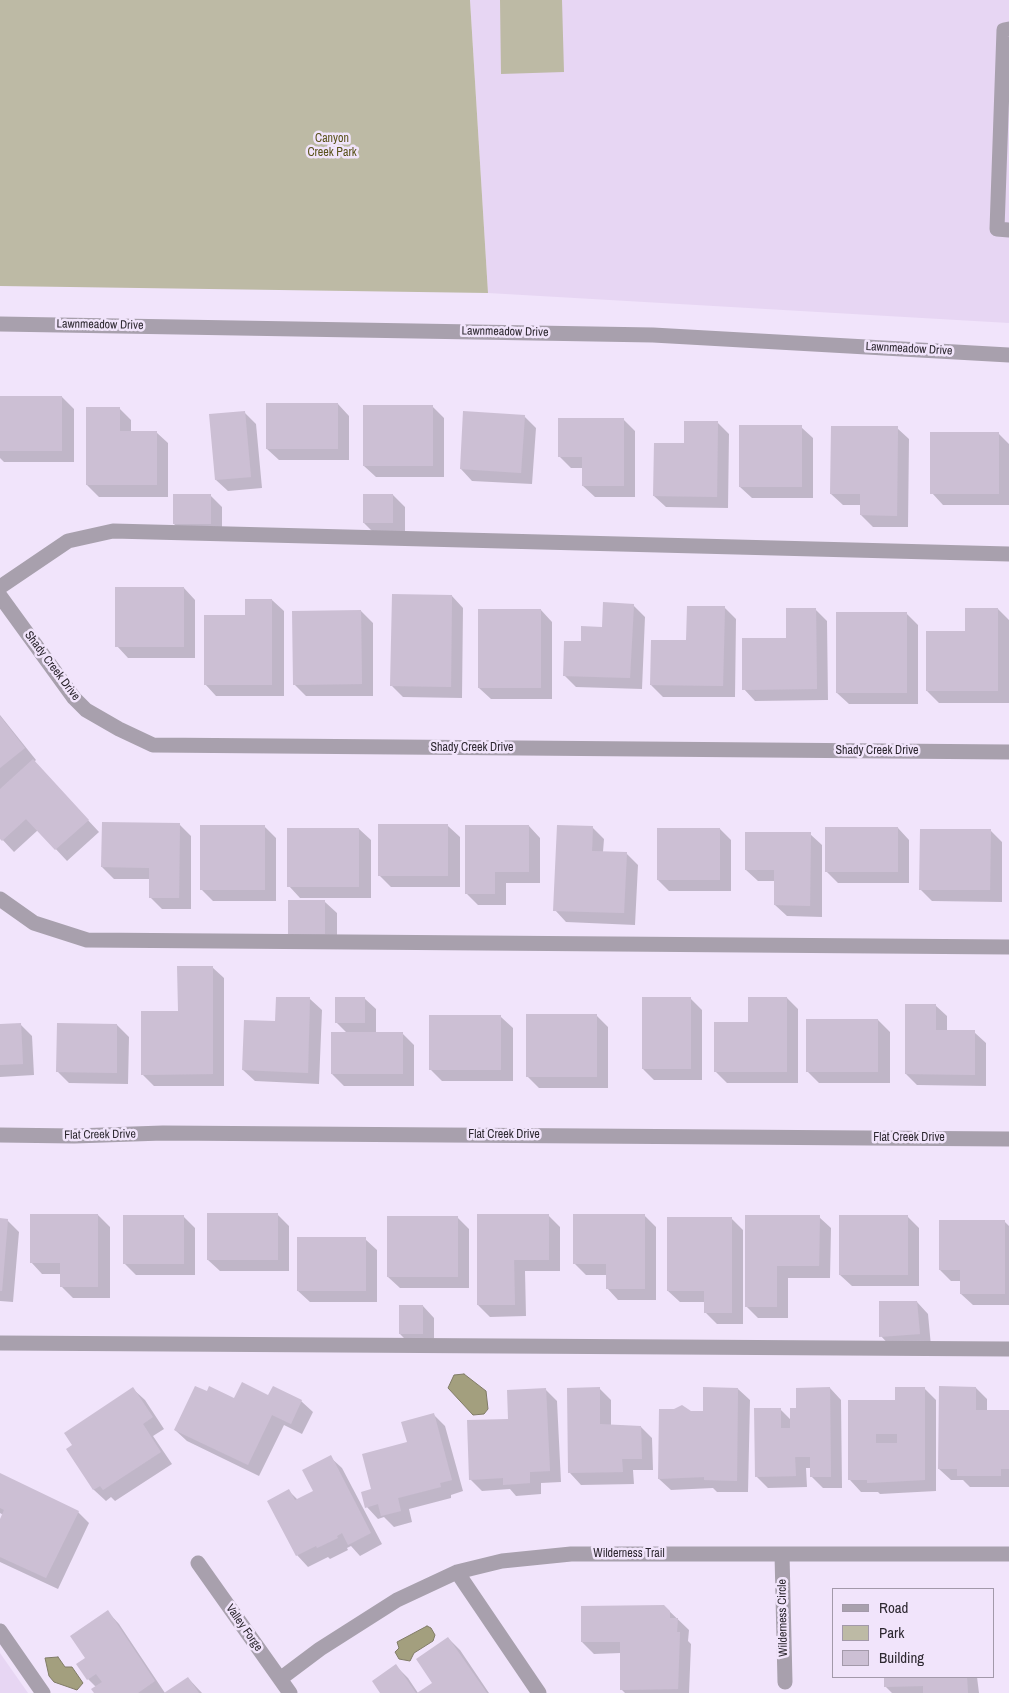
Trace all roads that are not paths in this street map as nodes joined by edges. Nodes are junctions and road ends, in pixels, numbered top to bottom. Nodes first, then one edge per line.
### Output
1 (1009, 29) edge
2 (1009, 230) edge
3 (0, 324) edge
4 (1009, 355) edge
5 (1009, 554) edge
6 (0, 587) edge
7 (0, 596) edge
8 (1009, 752) edge
9 (0, 899) edge
10 (1009, 947) edge
11 (0, 1135) edge
12 (1009, 1139) edge
13 (0, 1343) edge
14 (1009, 1349) edge
15 (782, 1554) junction
16 (1009, 1554) edge
17 (198, 1563) dead end
18 (457, 1572) junction
19 (0, 1631) edge
20 (280, 1678) junction
21 (785, 1682) dead end
22 (43, 1693) edge
23 (290, 1693) edge
24 (539, 1693) edge

1 - 2 street
3 - 4 street, Lawnmeadow Drive
5 - 6 street
7 - 8 street, Shady Creek Drive
9 - 10 street
11 - 12 street, Flat Creek Drive
13 - 14 street
15 - 16 street, Wilderness Trail
15 - 18 street, Wilderness Trail
15 - 21 street, Wilderness Circle
17 - 20 street, Valley Forge
18 - 20 street, Wilderness Trail
18 - 24 street
19 - 22 street
20 - 23 street, Valley Forge

